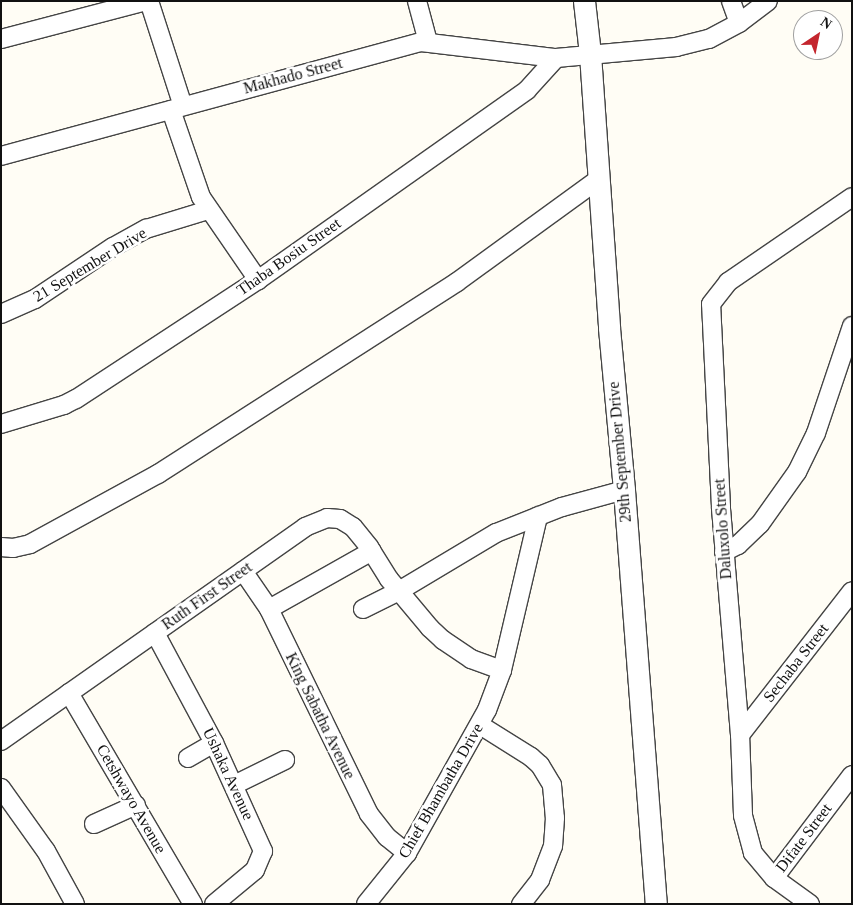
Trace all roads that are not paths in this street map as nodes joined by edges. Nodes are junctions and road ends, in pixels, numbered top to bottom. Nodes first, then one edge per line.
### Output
1 (147, 1) edge
2 (417, 1) edge
3 (584, 1) edge
4 (732, 1) edge
5 (768, 1) edge
6 (739, 23) junction
7 (1, 39) edge
8 (428, 42) junction
9 (590, 54) junction
10 (556, 58) junction
11 (177, 108) junction
12 (1, 156) edge
13 (599, 179) junction
14 (852, 197) edge
15 (208, 210) junction
16 (258, 280) junction
17 (1, 314) edge
18 (852, 326) edge
19 (1, 424) edge
20 (624, 490) junction
21 (538, 516) junction
22 (1, 547) edge
23 (372, 551) junction
24 (724, 552) junction
25 (243, 571) junction
26 (399, 591) junction
27 (852, 591) edge
28 (269, 609) junction
29 (363, 609) dead end
30 (155, 633) junction
31 (502, 670) junction
32 (69, 693) junction
33 (480, 725) junction
34 (740, 735) junction
35 (1, 741) edge
36 (214, 743) junction
37 (188, 758) dead end
38 (285, 760) dead end
39 (852, 775) edge
40 (234, 785) junction
41 (1, 788) edge
42 (136, 805) junction
43 (94, 824) dead end
44 (407, 853) junction
45 (774, 878) junction
46 (74, 904) edge
47 (193, 904) edge
48 (214, 904) edge
49 (366, 904) edge
50 (521, 904) edge
51 (656, 904) edge
52 (810, 904) edge

1 - 7 street
1 - 11 street
2 - 8 street
3 - 9 street, 29th September Drive
4 - 6 street
5 - 6 street, Makhado Street
6 - 9 street, Makhado Street
8 - 10 street, Makhado Street
8 - 11 street, Makhado Street
9 - 10 street, Makhado Street
9 - 13 street, 29th September Drive
10 - 16 street, Thaba Bosiu Street
11 - 12 street, Makhado Street
11 - 15 street
13 - 20 street, 29th September Drive
13 - 22 street
14 - 24 street, Daluxolo Street
15 - 16 street
15 - 17 street, 21 September Drive
16 - 19 street, Thaba Bosiu Street
18 - 24 street
20 - 21 street
20 - 51 street, 29th September Drive
21 - 26 street
21 - 31 street, Chief Bhambatha Drive
23 - 25 street, Ruth First Street
23 - 26 street, Ruth First Street
23 - 28 street
24 - 34 street, Daluxolo Street
25 - 28 street, King Sabatha Avenue
25 - 30 street, Ruth First Street
26 - 29 street
26 - 31 street
27 - 34 street, Sechaba Street
28 - 44 street, King Sabatha Avenue
30 - 32 street, Ruth First Street
30 - 36 street, Ushaka Avenue
31 - 33 street, Chief Bhambatha Drive
32 - 35 street, Ruth First Street
32 - 42 street, Cetshwayo Avenue
33 - 44 street, Chief Bhambatha Drive
33 - 50 street
34 - 45 street, Daluxolo Street
36 - 37 street
36 - 40 street, Ushaka Avenue
38 - 40 street
39 - 45 street, Difate Street
40 - 48 street, Ushaka Avenue
41 - 46 street
42 - 43 street
42 - 47 street, Cetshwayo Avenue
44 - 49 street, Chief Bhambatha Drive
45 - 52 street, Daluxolo Street

